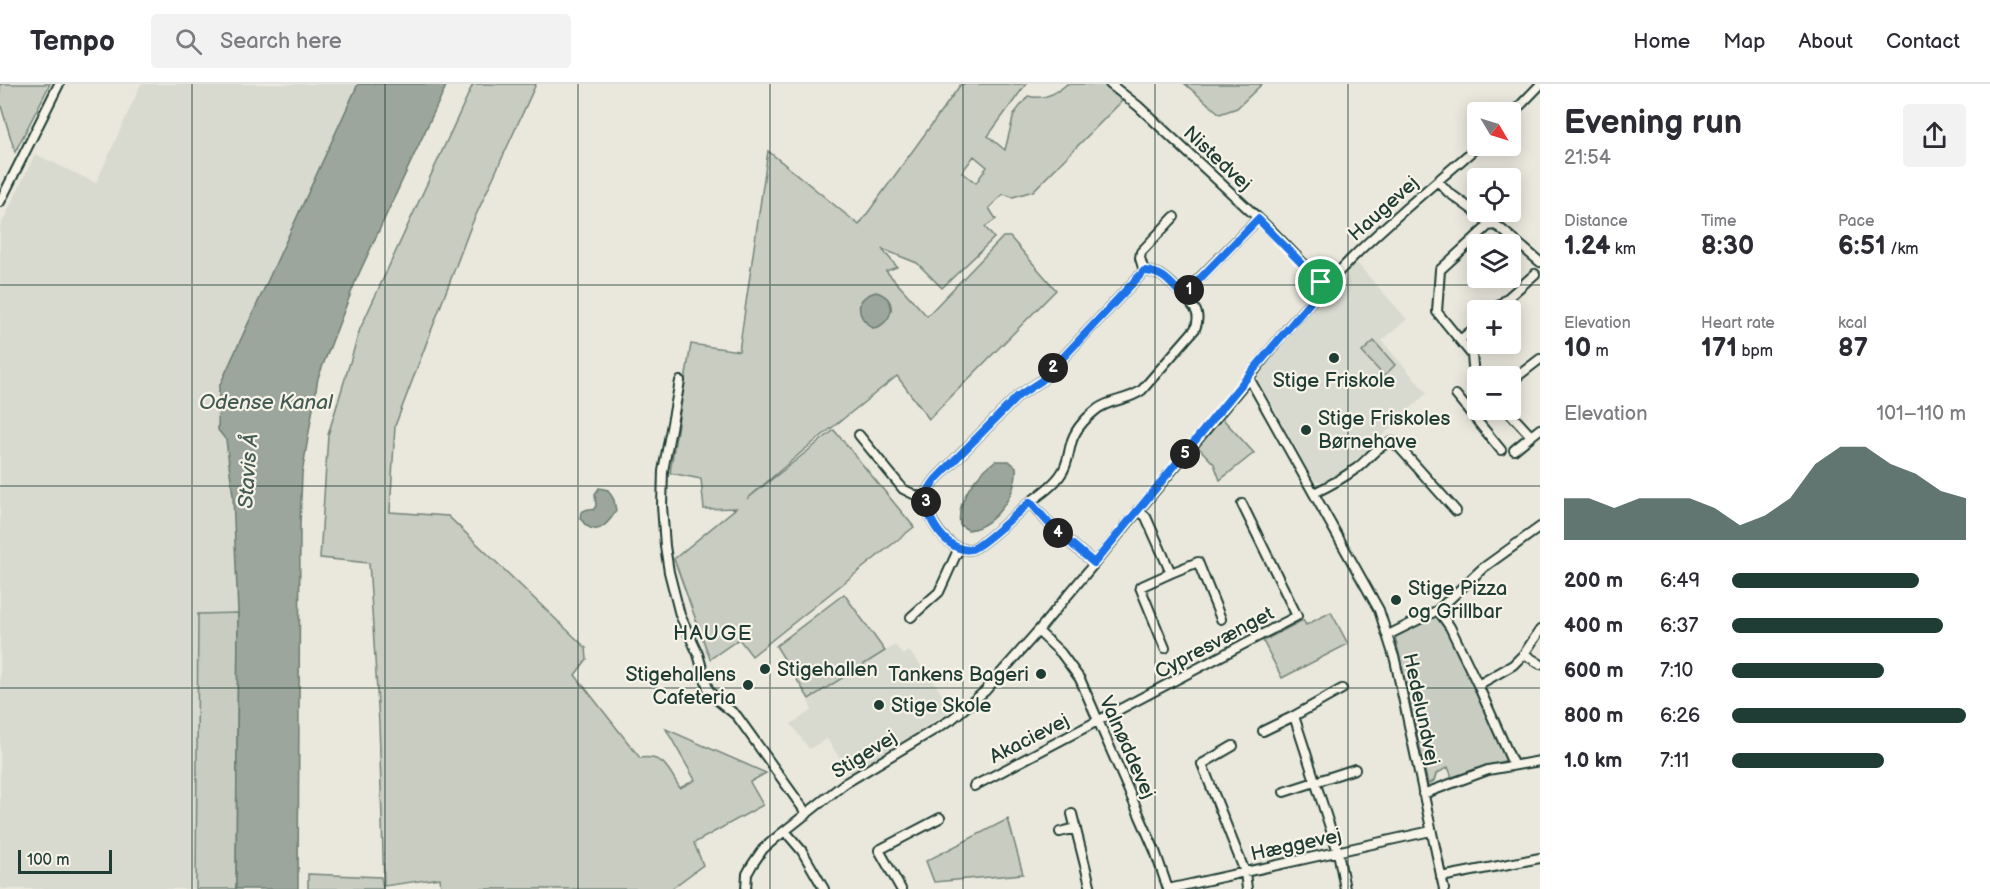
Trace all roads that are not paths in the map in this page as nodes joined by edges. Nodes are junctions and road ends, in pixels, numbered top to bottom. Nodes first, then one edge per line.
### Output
1 (59, 84) edge
2 (1110, 84) edge
3 (1540, 85) edge
4 (1521, 105) edge
5 (1467, 156) edge
6 (1438, 181) junction
7 (0, 202) edge
8 (1174, 217) dead end
9 (1258, 219) junction
10 (1488, 226) junction
11 (1540, 262) edge
12 (1144, 271) junction
13 (1535, 274) dead end
14 (1324, 286) junction
15 (1183, 296) junction
16 (1505, 300) edge
17 (1467, 334) edge
18 (1460, 340) junction
19 (1540, 359) edge
20 (1473, 366) edge
21 (1521, 374) edge
22 (1249, 378) junction
23 (680, 381) dead end
24 (1456, 395) dead end
25 (1467, 409) edge
26 (1476, 420) edge
27 (1516, 420) edge
28 (1540, 429) edge
29 (859, 435) dead end
30 (1531, 436) junction
31 (1501, 450) dead end
32 (1514, 450) dead end
33 (1314, 493) junction
34 (926, 500) junction
35 (1030, 502) junction
36 (1242, 504) dead end
37 (1138, 510) junction
38 (1456, 511) dead end
39 (1540, 527) edge
40 (959, 549) junction
41 (1094, 563) junction
42 (1171, 573) junction
43 (1438, 610) junction
44 (911, 617) dead end
45 (1221, 619) dead end
46 (1540, 630) edge
47 (1038, 631) junction
48 (1388, 634) junction
49 (1165, 648) dead end
50 (1524, 654) junction
51 (1540, 664) edge
52 (1478, 685) junction
53 (1342, 689) dead end
54 (1294, 716) junction
55 (1099, 721) junction
56 (1263, 731) dead end
57 (1233, 746) dead end
58 (1540, 761) edge
59 (1513, 764) junction
60 (1355, 769) dead end
61 (1315, 782) junction
62 (974, 786) dead end
63 (1284, 792) dead end
64 (1423, 794) junction
65 (807, 814) junction
66 (1072, 814) dead end
67 (940, 818) dead end
68 (1076, 828) junction
69 (785, 831) junction
70 (1431, 831) junction
71 (1060, 832) dead end
72 (1338, 852) junction
73 (1540, 858) edge
74 (1245, 872) junction
75 (1441, 877) junction
76 (746, 889) edge
77 (824, 889) edge
78 (901, 889) edge
79 (1091, 889) edge
80 (1168, 889) edge
81 (1247, 889) edge
82 (1344, 889) edge
83 (1444, 889) edge

1 - 7 street
2 - 9 street, Nistedvej
3 - 4 street
5 - 6 street, Haugevej
6 - 10 street
6 - 14 street, Haugevej
8 - 12 street
9 - 14 street, Nistedvej
9 - 15 street
10 - 11 street
10 - 18 street
12 - 15 street
12 - 34 street
13 - 16 street
14 - 22 street, Haugevej
15 - 35 street
17 - 18 street
18 - 20 street
19 - 21 street
22 - 33 street, Hedelundvej
22 - 37 street, Haugevej
23 - 65 street
24 - 25 street
26 - 31 street
27 - 30 street
28 - 30 street
29 - 34 street
30 - 32 street
33 - 38 street
33 - 48 street, Hedelundvej
34 - 40 street
35 - 40 street
35 - 41 street
36 - 55 street, Cypresvænget
37 - 41 street, Haugevej
37 - 42 street
39 - 43 street
40 - 44 street
41 - 47 street, Haugevej
42 - 45 street
42 - 49 street
43 - 48 street
43 - 52 street
46 - 50 street
47 - 55 street, Valnøddevej
47 - 65 street, Stigevej
48 - 64 street, Hedelundvej
50 - 51 street
50 - 52 street
52 - 59 street
53 - 54 street
54 - 56 street
54 - 61 street
55 - 62 street, Akacievej
55 - 80 street, Valnøddevej
57 - 74 street
58 - 59 street
59 - 64 street
60 - 61 street
61 - 63 street
61 - 72 street
64 - 70 street, Hedelundvej
65 - 69 street, Stigevej
66 - 68 street
67 - 78 street
68 - 71 street
68 - 79 street
69 - 76 street, Stigevej
69 - 77 street
70 - 72 street, Hæggevej
70 - 75 street, Hedelundvej
72 - 74 street, Hæggevej
72 - 82 street
73 - 75 street
74 - 80 street, Hæggevej
74 - 81 street
75 - 83 street, Hedelundvej

